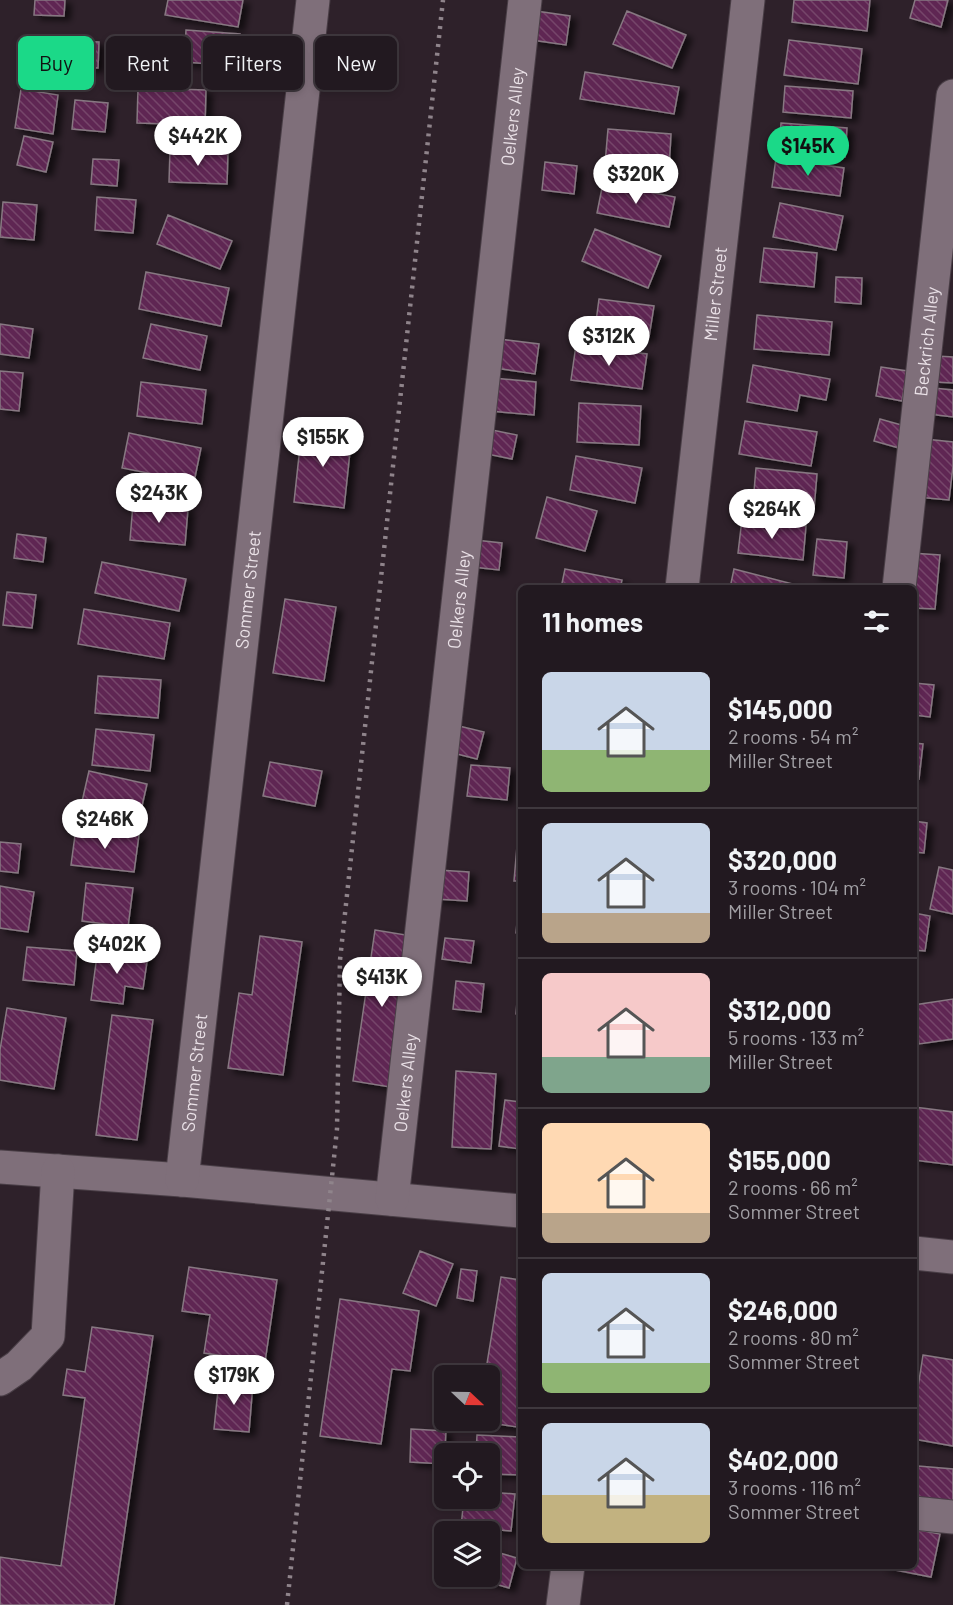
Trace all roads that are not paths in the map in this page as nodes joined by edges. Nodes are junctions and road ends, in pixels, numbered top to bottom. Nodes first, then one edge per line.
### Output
1 (313, 0) edge
2 (525, 0) edge
3 (748, 0) edge
4 (953, 96) edge
5 (681, 585) edge
6 (899, 585) edge
7 (0, 1167) edge
8 (58, 1171) junction
9 (182, 1180) junction
10 (392, 1199) junction
11 (518, 1211) edge
12 (917, 1253) edge
13 (953, 1257) edge
14 (0, 1379) edge
15 (917, 1513) edge
16 (953, 1517) edge
17 (568, 1569) edge
18 (563, 1605) edge

1 - 9 street, Sommer Street
2 - 10 street, Oelkers Alley
3 - 5 street, Miller Street
4 - 6 street, Beckrich Alley
7 - 8 street
8 - 9 street
8 - 14 street
9 - 10 street
10 - 11 street
12 - 13 street
15 - 16 street
17 - 18 street

